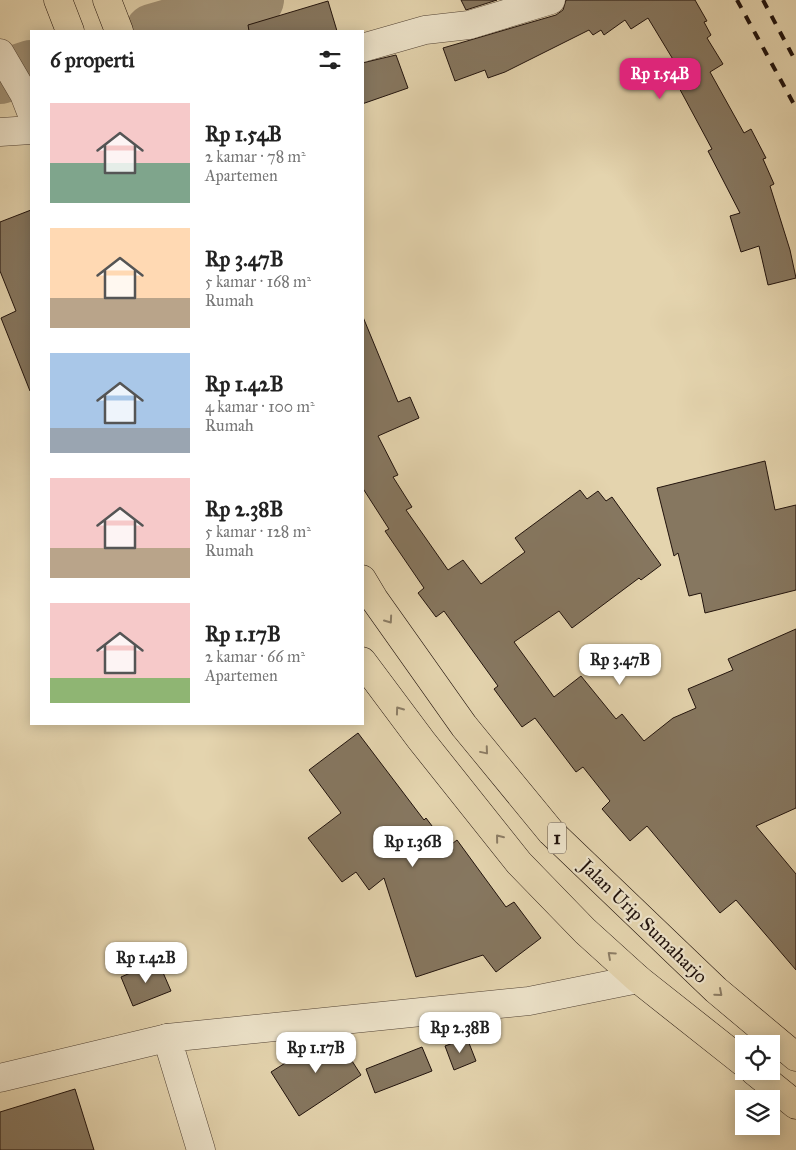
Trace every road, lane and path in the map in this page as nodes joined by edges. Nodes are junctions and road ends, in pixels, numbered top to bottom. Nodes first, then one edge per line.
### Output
1 (58, 0) edge
2 (107, 0) edge
3 (551, 0) edge
4 (70, 30) edge
5 (119, 30) edge
6 (364, 47) edge
7 (0, 53) edge
8 (27, 103) edge
9 (30, 130) edge
10 (0, 132) edge
11 (364, 582) edge
12 (364, 664) edge
13 (638, 979) junction
14 (167, 1038) junction
15 (735, 1056) edge
16 (796, 1057) edge
17 (0, 1078) edge
18 (765, 1080) edge
19 (796, 1105) edge
20 (201, 1150) edge

1 - 4 highway
2 - 5 highway
3 - 6 street
7 - 8 street
9 - 10 street
11 -> 16 highway, Jalan Urip Sumaharjo / 1
13 -> 12 highway, 1
13 - 14 street
13 - 15 highway, 1
14 - 17 street
14 - 20 street
18 - 19 highway

